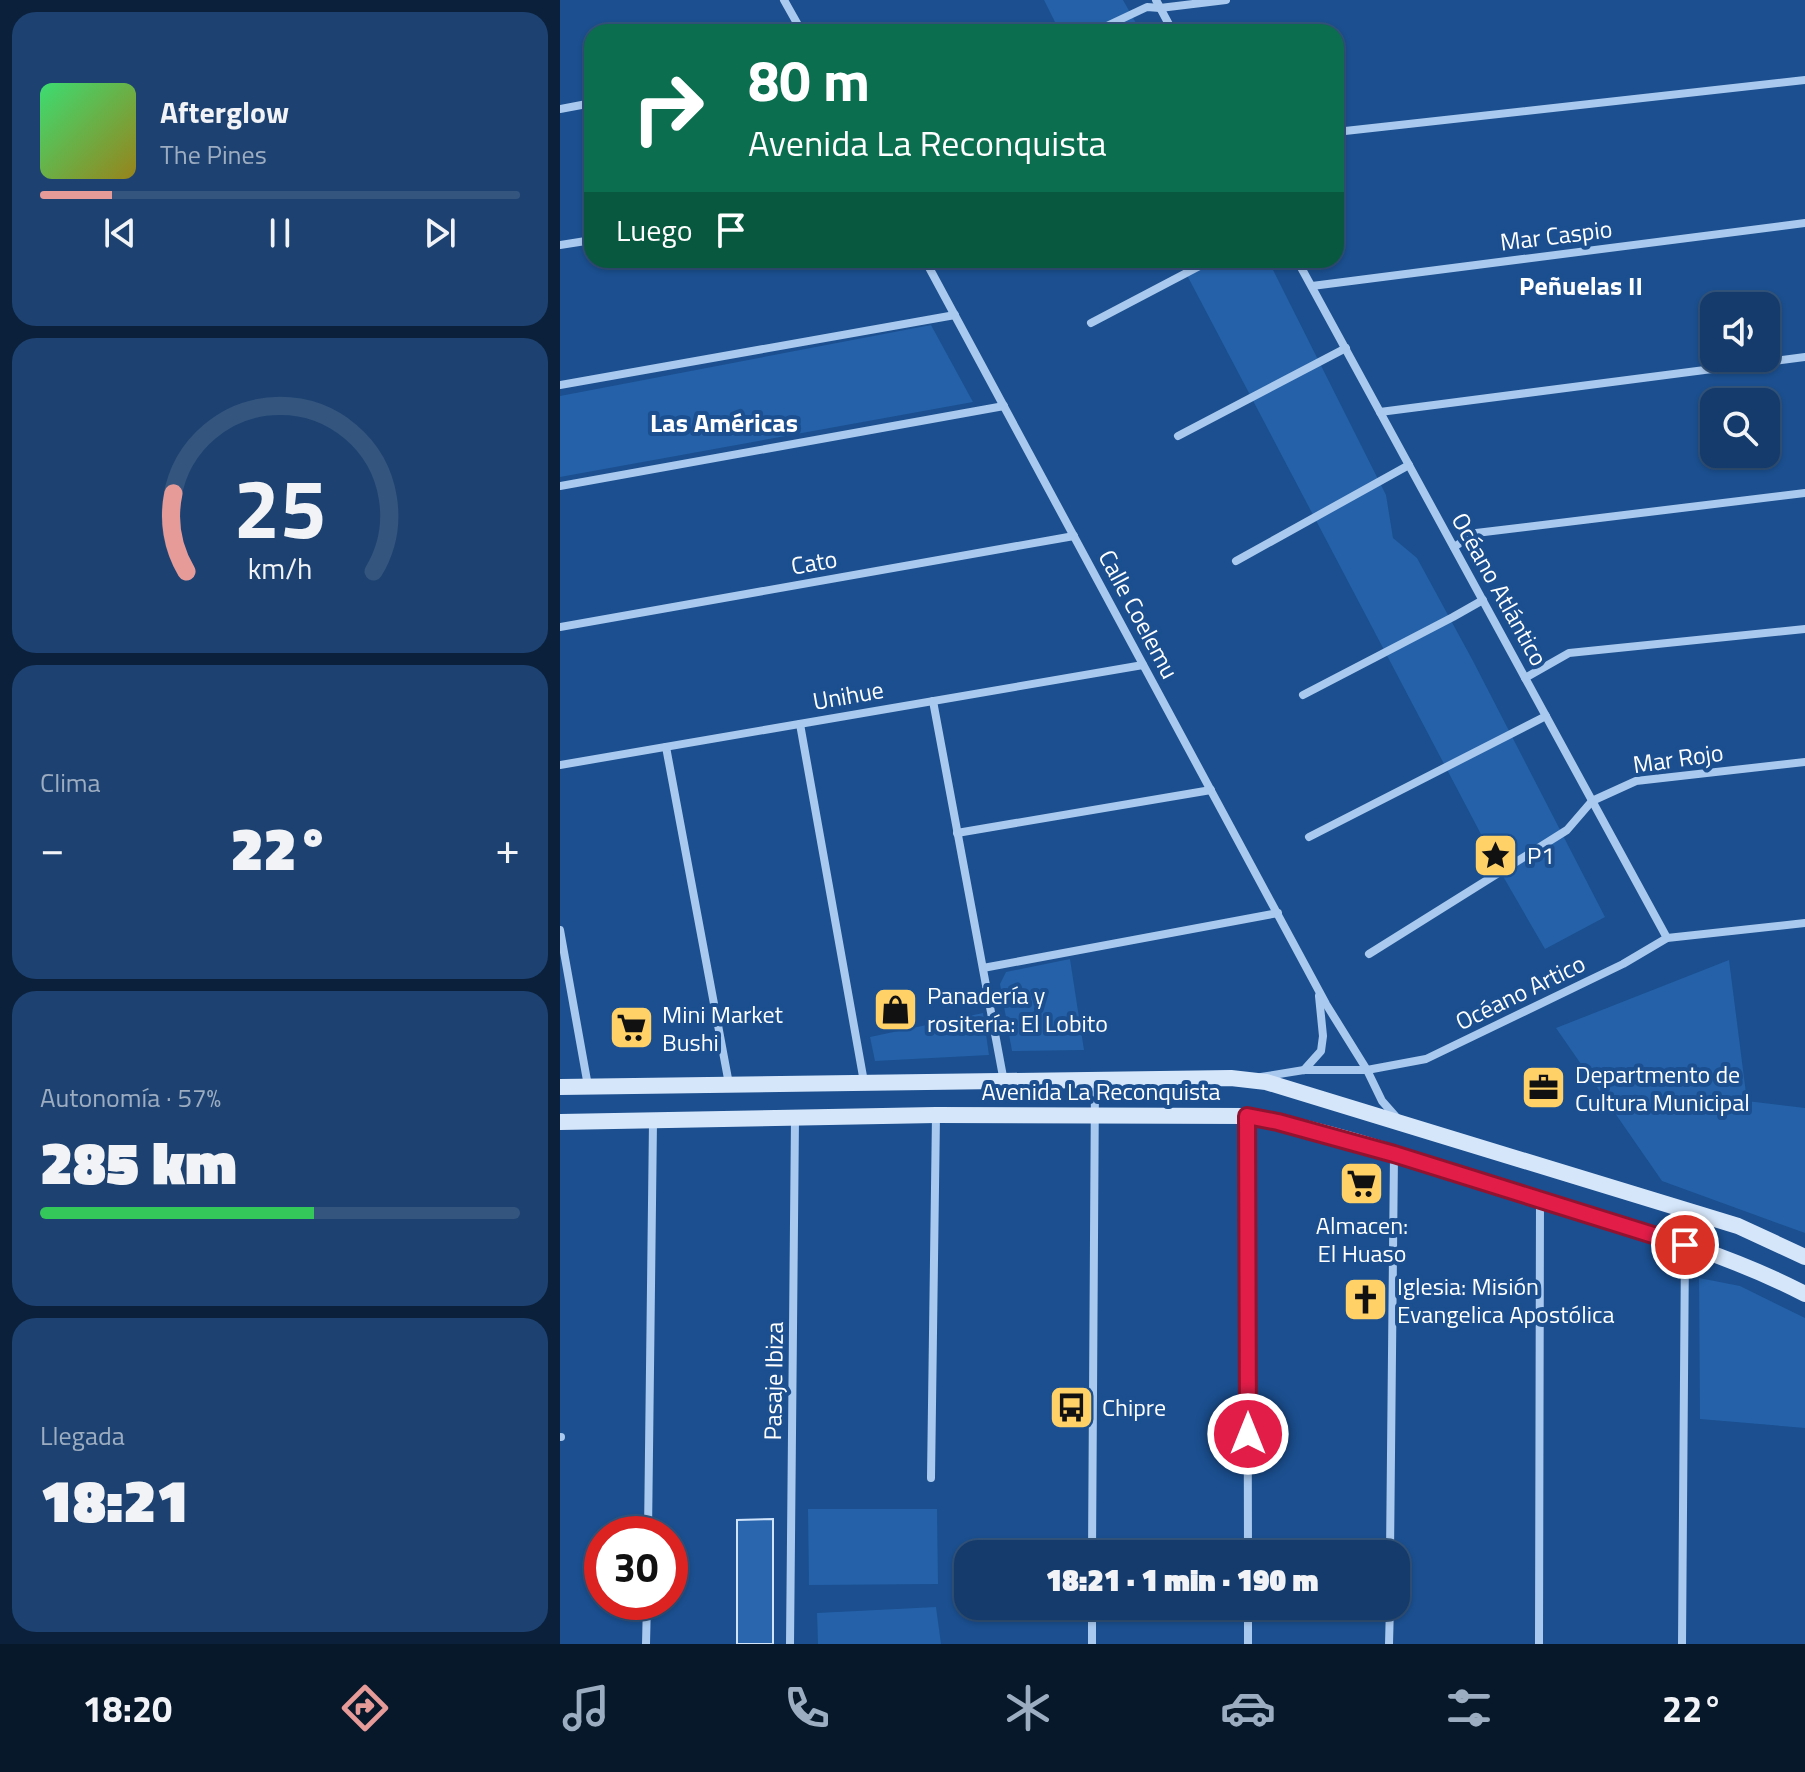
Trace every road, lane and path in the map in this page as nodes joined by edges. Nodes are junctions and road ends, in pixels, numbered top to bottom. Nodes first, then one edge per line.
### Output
1 (784, 0) edge
2 (1226, 0) edge
3 (1158, 4) edge
4 (798, 24) edge
5 (1111, 24) edge
6 (1169, 24) edge
7 (1805, 80) edge
8 (584, 104) edge
9 (560, 109) edge
10 (1344, 131) edge
11 (1805, 223) edge
12 (584, 241) edge
13 (560, 245) edge
14 (929, 268) edge
15 (1196, 268) edge
16 (1302, 268) edge
17 (1312, 286) junction
18 (955, 315) junction
19 (1091, 323) dead end
20 (1346, 348) junction
21 (1805, 357) edge
22 (560, 385) edge
23 (1004, 406) junction
24 (1380, 412) junction
25 (1178, 436) dead end
26 (1409, 465) junction
27 (560, 486) edge
28 (1805, 493) edge
29 (1074, 536) junction
30 (1454, 547) junction
31 (1236, 561) dead end
32 (1483, 600) junction
33 (560, 627) edge
34 (1805, 629) edge
35 (1143, 665) junction
36 (1525, 678) junction
37 (1303, 695) dead end
38 (933, 701) junction
39 (1546, 716) junction
40 (800, 724) junction
41 (666, 747) junction
42 (1805, 762) edge
43 (560, 765) edge
44 (1211, 790) junction
45 (1592, 801) junction
46 (957, 833) junction
47 (1309, 837) dead end
48 (1278, 913) junction
49 (1805, 923) edge
50 (560, 930) edge
51 (1667, 938) junction
52 (1369, 954) dead end
53 (983, 968) junction
54 (1318, 988) junction
55 (1304, 1070) junction
56 (1367, 1070) junction
57 (1095, 1080) junction
58 (1247, 1080) junction
59 (1004, 1082) junction
60 (864, 1083) junction
61 (729, 1085) junction
62 (588, 1086) junction
63 (560, 1087) edge
64 (936, 1115) junction
65 (1095, 1116) junction
66 (1247, 1116) junction
67 (795, 1118) junction
68 (653, 1120) junction
69 (560, 1122) edge
70 (1407, 1126) junction
71 (1394, 1154) junction
72 (1540, 1199) junction
73 (1685, 1245) junction
74 (1805, 1257) edge
75 (1805, 1294) edge
76 (931, 1478) dead end
77 (648, 1516) edge
78 (1092, 1540) edge
79 (1248, 1540) edge
80 (1390, 1540) edge
81 (647, 1620) edge
82 (1092, 1620) edge
83 (1248, 1620) edge
84 (1390, 1620) edge
85 (646, 1644) edge
86 (790, 1644) edge
87 (1092, 1644) edge
88 (1248, 1644) edge
89 (1389, 1644) edge
90 (1539, 1644) edge
91 (1682, 1644) edge

1 - 4 street
2 - 3 street
3 - 5 street
3 - 6 street
7 - 10 street
8 - 9 street
11 - 17 street, Mar Caspio
12 - 13 street
14 - 18 street, Calle Coelemu
15 - 19 street
16 - 17 street, Océano Atlántico
17 - 20 street, Océano Atlántico
18 - 22 street
18 - 23 street, Calle Coelemu
20 - 24 street, Océano Atlántico
20 - 25 street
21 - 24 street
23 - 27 street
23 - 29 street, Calle Coelemu
24 - 26 street, Océano Atlántico
26 - 30 street, Océano Atlántico
26 - 31 street
28 - 30 street
29 - 33 street, Cato
29 - 35 street, Calle Coelemu
30 - 32 street, Océano Atlántico
32 - 36 street, Océano Atlántico
32 - 37 street
34 - 36 street
35 - 38 street, Unihue
35 - 44 street, Calle Coelemu
36 - 39 street, Océano Atlántico
38 - 40 street, Unihue
38 - 46 street
39 - 45 street, Océano Atlántico
39 - 47 street
40 - 41 street, Unihue
40 - 60 street
41 - 43 street, Unihue
41 - 61 street
42 - 45 street, Mar Rojo
44 - 46 street
44 - 48 street, Calle Coelemu
45 - 51 street, Océano Atlántico
45 - 52 street, Mar Rojo
46 - 53 street
48 - 53 street
48 - 54 street, Calle Coelemu
49 - 51 street, Océano Artico
50 - 62 street
51 - 56 street, Océano Artico
53 - 59 street
54 - 55 street, Calle Coelemu
54 - 56 street, Calle Coelemu
55 - 56 street, Océano Artico
55 - 58 street, Océano Artico
56 - 70 street, Calle Coelemu
57 - 58 street, Avenida La Reconquista
57 - 59 street, Avenida La Reconquista
57 - 65 street
58 - 70 street, Avenida La Reconquista
59 - 60 street, Avenida La Reconquista
60 - 61 street, Avenida La Reconquista
61 - 62 street, Avenida La Reconquista
62 - 63 street, Avenida La Reconquista
64 - 65 street, Avenida La Reconquista
64 - 67 street, Avenida La Reconquista
64 - 76 street
65 - 66 street, Avenida La Reconquista
65 - 78 street
66 - 71 street, Avenida La Reconquista
66 - 79 street
67 - 68 street, Avenida La Reconquista
67 - 86 street, Pasaje Ibiza
68 - 69 street, Avenida La Reconquista
68 - 77 street
70 - 74 street, Avenida La Reconquista
71 - 72 street, Avenida La Reconquista
71 - 80 street
72 - 73 street, Avenida La Reconquista
72 - 90 street
73 - 75 street, Avenida La Reconquista
73 - 91 street
81 - 85 street
82 - 87 street
83 - 88 street
84 - 89 street

